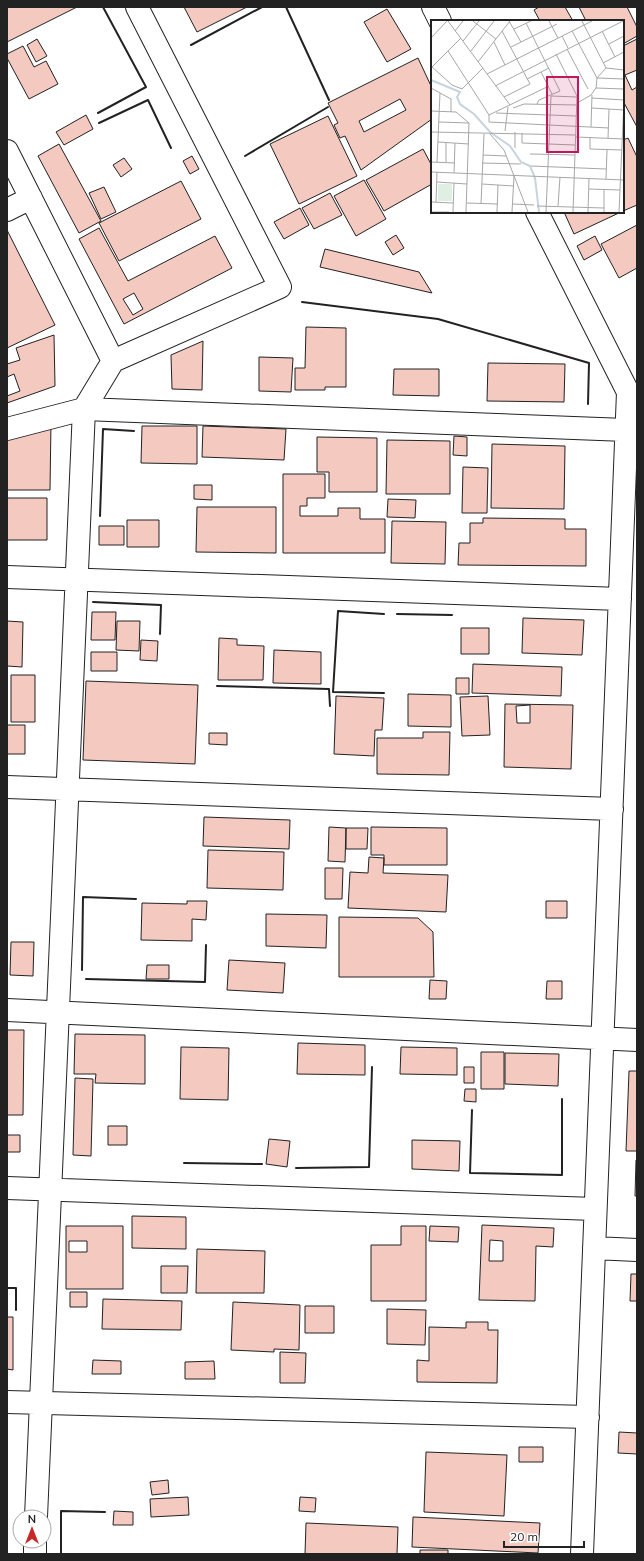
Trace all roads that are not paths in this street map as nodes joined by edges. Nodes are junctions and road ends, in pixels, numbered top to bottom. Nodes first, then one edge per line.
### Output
1 (137, 7) edge
2 (433, 7) edge
3 (440, 20) edge
4 (7, 151) edge
5 (31, 198) junction
6 (7, 210) edge
7 (538, 213) edge
8 (114, 361) junction
9 (84, 409) junction
10 (7, 430) edge
11 (626, 430) junction
12 (630, 534) edge
13 (7, 576) edge
14 (76, 579) junction
15 (620, 599) junction
16 (7, 787) edge
17 (67, 789) junction
18 (612, 809) junction
19 (7, 1010) edge
20 (58, 1012) junction
21 (602, 1038) junction
22 (637, 1040) edge
23 (7, 1188) edge
24 (50, 1189) junction
25 (596, 1209) junction
26 (594, 1248) junction
27 (637, 1250) edge
28 (7, 1402) edge
29 (41, 1403) junction
30 (588, 1417) junction
31 (36, 1509) edge
32 (582, 1554) edge

1 - 8 street
2 - 3 street
4 - 5 street
5 - 6 street
5 - 8 street
7 - 11 street
8 - 9 street
9 - 10 street
9 - 11 street
9 - 14 street
11 - 12 street
12 - 15 street
13 - 14 street
14 - 15 street
14 - 17 street
15 - 18 street
16 - 17 street
17 - 18 street
17 - 20 street
18 - 21 street
19 - 20 street
20 - 21 street
20 - 24 street
21 - 22 street
21 - 25 street
23 - 24 street
24 - 25 street
24 - 29 street
25 - 26 street
26 - 27 street
26 - 30 street
28 - 29 street
29 - 30 street
29 - 31 street
30 - 32 street

